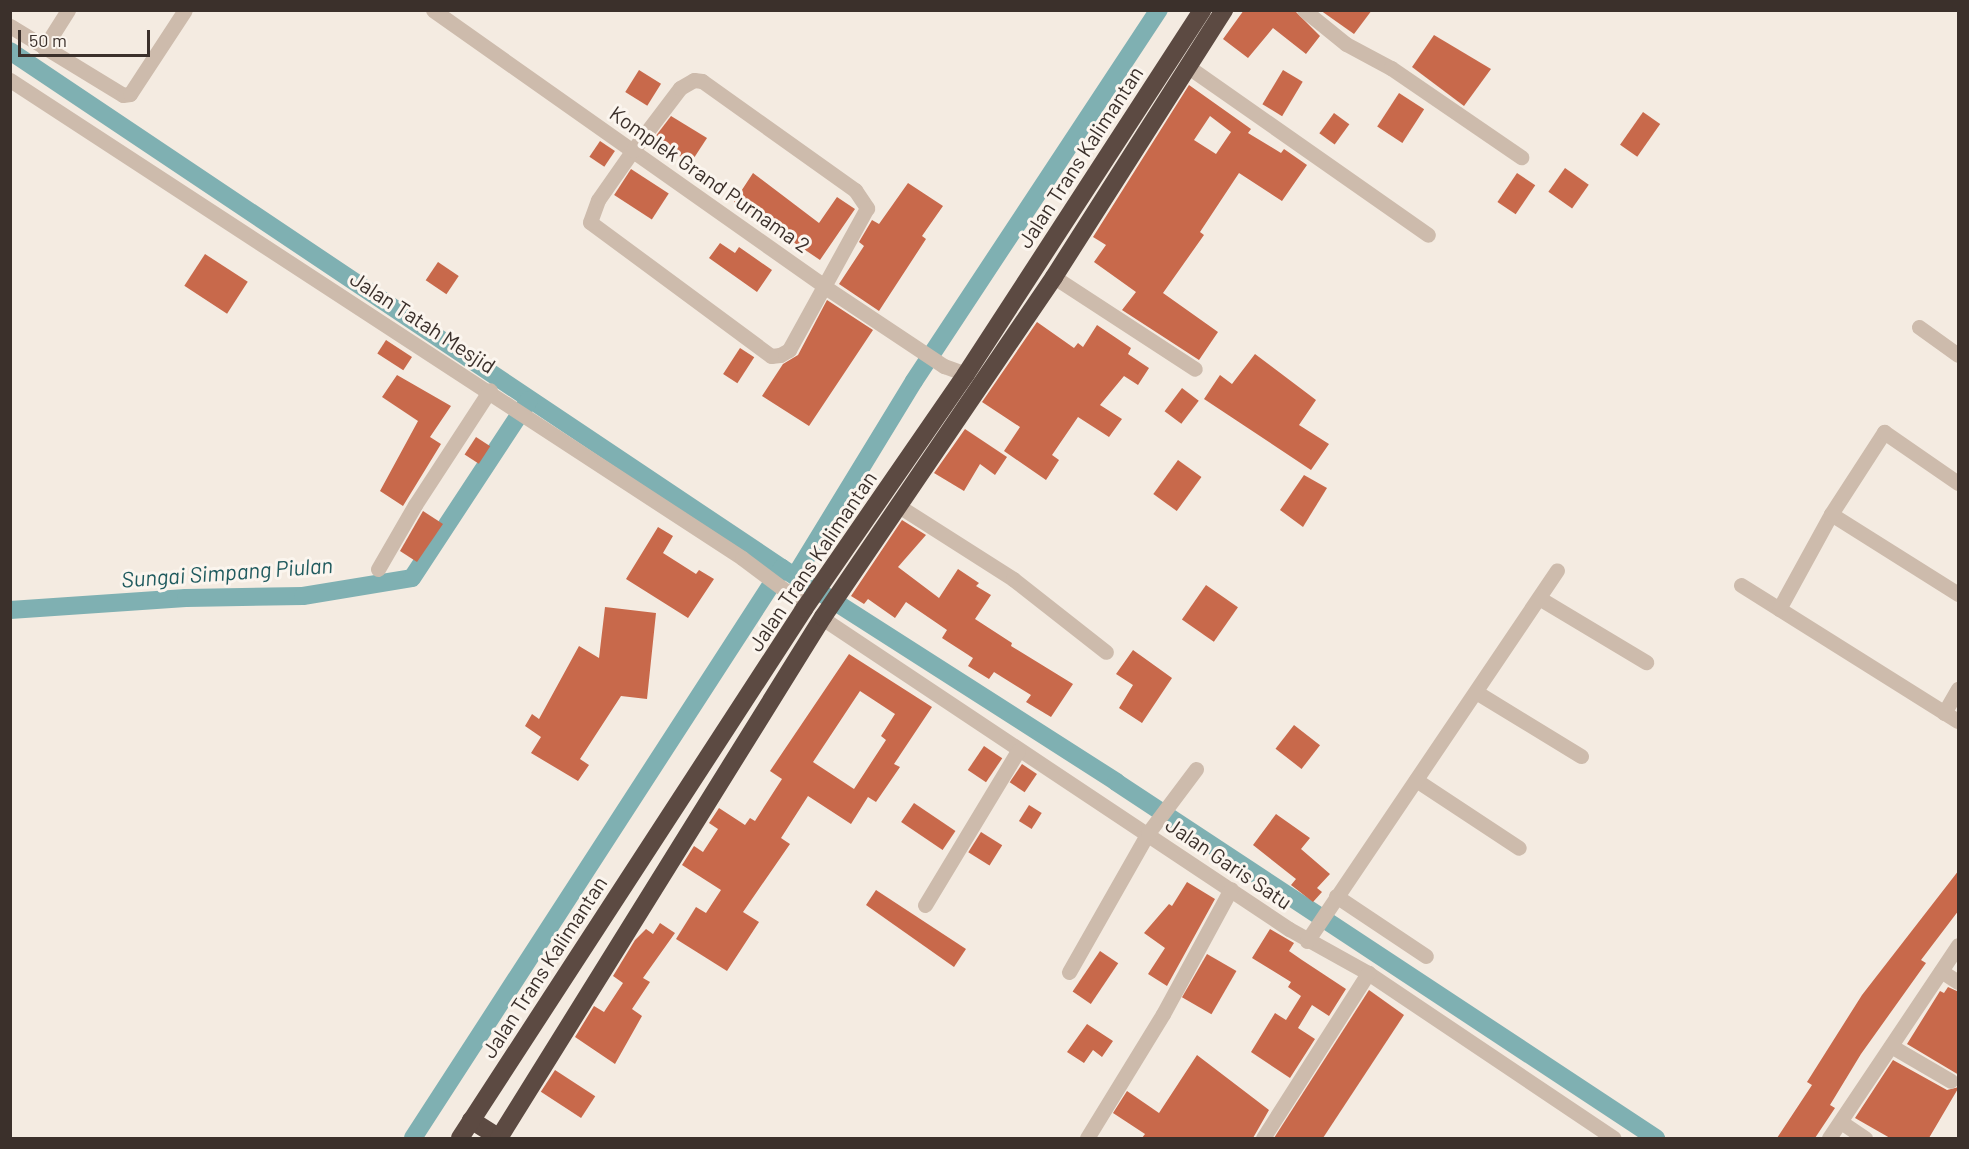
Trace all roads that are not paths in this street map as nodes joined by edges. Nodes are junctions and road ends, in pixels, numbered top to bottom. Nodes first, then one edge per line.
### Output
1 (68, 10) edge
2 (186, 10) edge
3 (433, 10) edge
4 (1202, 10) edge
5 (1224, 10) edge
6 (1304, 10) edge
7 (10, 26) edge
8 (44, 48) junction
9 (1187, 66) junction
10 (10, 80) edge
11 (633, 150) junction
12 (1106, 155) junction
13 (1521, 158) dead end
14 (1123, 167) junction
15 (1428, 235) dead end
16 (1053, 276) junction
17 (825, 287) junction
18 (1919, 327) dead end
19 (1959, 355) edge
20 (1195, 369) dead end
21 (966, 374) junction
22 (489, 390) junction
23 (1959, 483) edge
24 (897, 505) junction
25 (1831, 514) junction
26 (378, 569) dead end
27 (1557, 571) dead end
28 (1741, 585) dead end
29 (1959, 594) edge
30 (1539, 598) junction
31 (804, 609) junction
32 (1779, 609) junction
33 (823, 617) junction
34 (1106, 652) dead end
35 (1646, 662) dead end
36 (1959, 689) edge
37 (1476, 692) junction
38 (1944, 713) junction
39 (1959, 721) edge
40 (1018, 751) junction
41 (1581, 756) dead end
42 (1196, 769) dead end
43 (1416, 780) junction
44 (1152, 827) junction
45 (1519, 848) dead end
46 (1231, 889) junction
47 (1336, 896) junction
48 (925, 905) dead end
49 (1307, 941) junction
50 (1959, 945) edge
51 (1426, 956) dead end
52 (1941, 971) junction
53 (1069, 972) dead end
54 (1368, 973) junction
55 (1959, 982) edge
56 (1891, 1046) junction
57 (1951, 1081) dead end
58 (471, 1120) junction
59 (1841, 1122) junction
60 (1605, 1136) edge
61 (460, 1138) edge
62 (500, 1138) edge
63 (1087, 1138) edge
64 (1263, 1138) edge
65 (1829, 1138) edge
66 (1865, 1138) edge

1 - 8 street
2 - 8 street
3 - 11 street, Komplek Grand Purnama 2
4 - 12 highway, Jalan Trans Kalimantan
5 - 9 highway, Jalan Trans Kalimantan
6 - 13 street
7 - 8 street
9 - 14 highway, Jalan Trans Kalimantan
9 - 15 street
10 - 22 street, Jalan Tatah Mesjid
11 - 17 street, Komplek Grand Purnama 2
11 - 17 street
11 - 17 street
12 - 14 highway
12 - 21 highway, Jalan Trans Kalimantan
14 - 16 highway, Jalan Trans Kalimantan
16 - 20 street
16 - 24 highway, Jalan Trans Kalimantan
17 - 21 street, Komplek Grand Purnama 2
18 - 19 street
21 - 31 highway, Jalan Trans Kalimantan
22 - 26 street
22 - 31 street, Jalan Tatah Mesjid
23 - 25 street
24 - 33 highway, Jalan Trans Kalimantan
24 - 34 street
25 - 29 street
25 - 32 street
27 - 30 street
28 - 32 street
30 - 35 street
30 - 37 street
31 - 58 highway, Jalan Trans Kalimantan
32 - 38 street
33 - 40 street, Jalan Garis Satu
33 - 62 highway, Jalan Trans Kalimantan
36 - 38 street
37 - 41 street
37 - 43 street
38 - 39 street
40 - 44 street, Jalan Garis Satu
40 - 48 street
42 - 44 street
43 - 45 street
43 - 47 street
44 - 46 street, Jalan Garis Satu
44 - 53 street
46 - 49 street, Jalan Garis Satu
46 - 63 street
47 - 49 street
47 - 51 street
49 - 54 street, Jalan Garis Satu
50 - 52 street
52 - 55 street
52 - 56 street
54 - 60 street, Jalan Garis Satu
54 - 64 street
56 - 57 street
56 - 59 street
58 - 61 highway, Jalan Trans Kalimantan
58 - 62 highway
59 - 65 street
59 - 66 street

